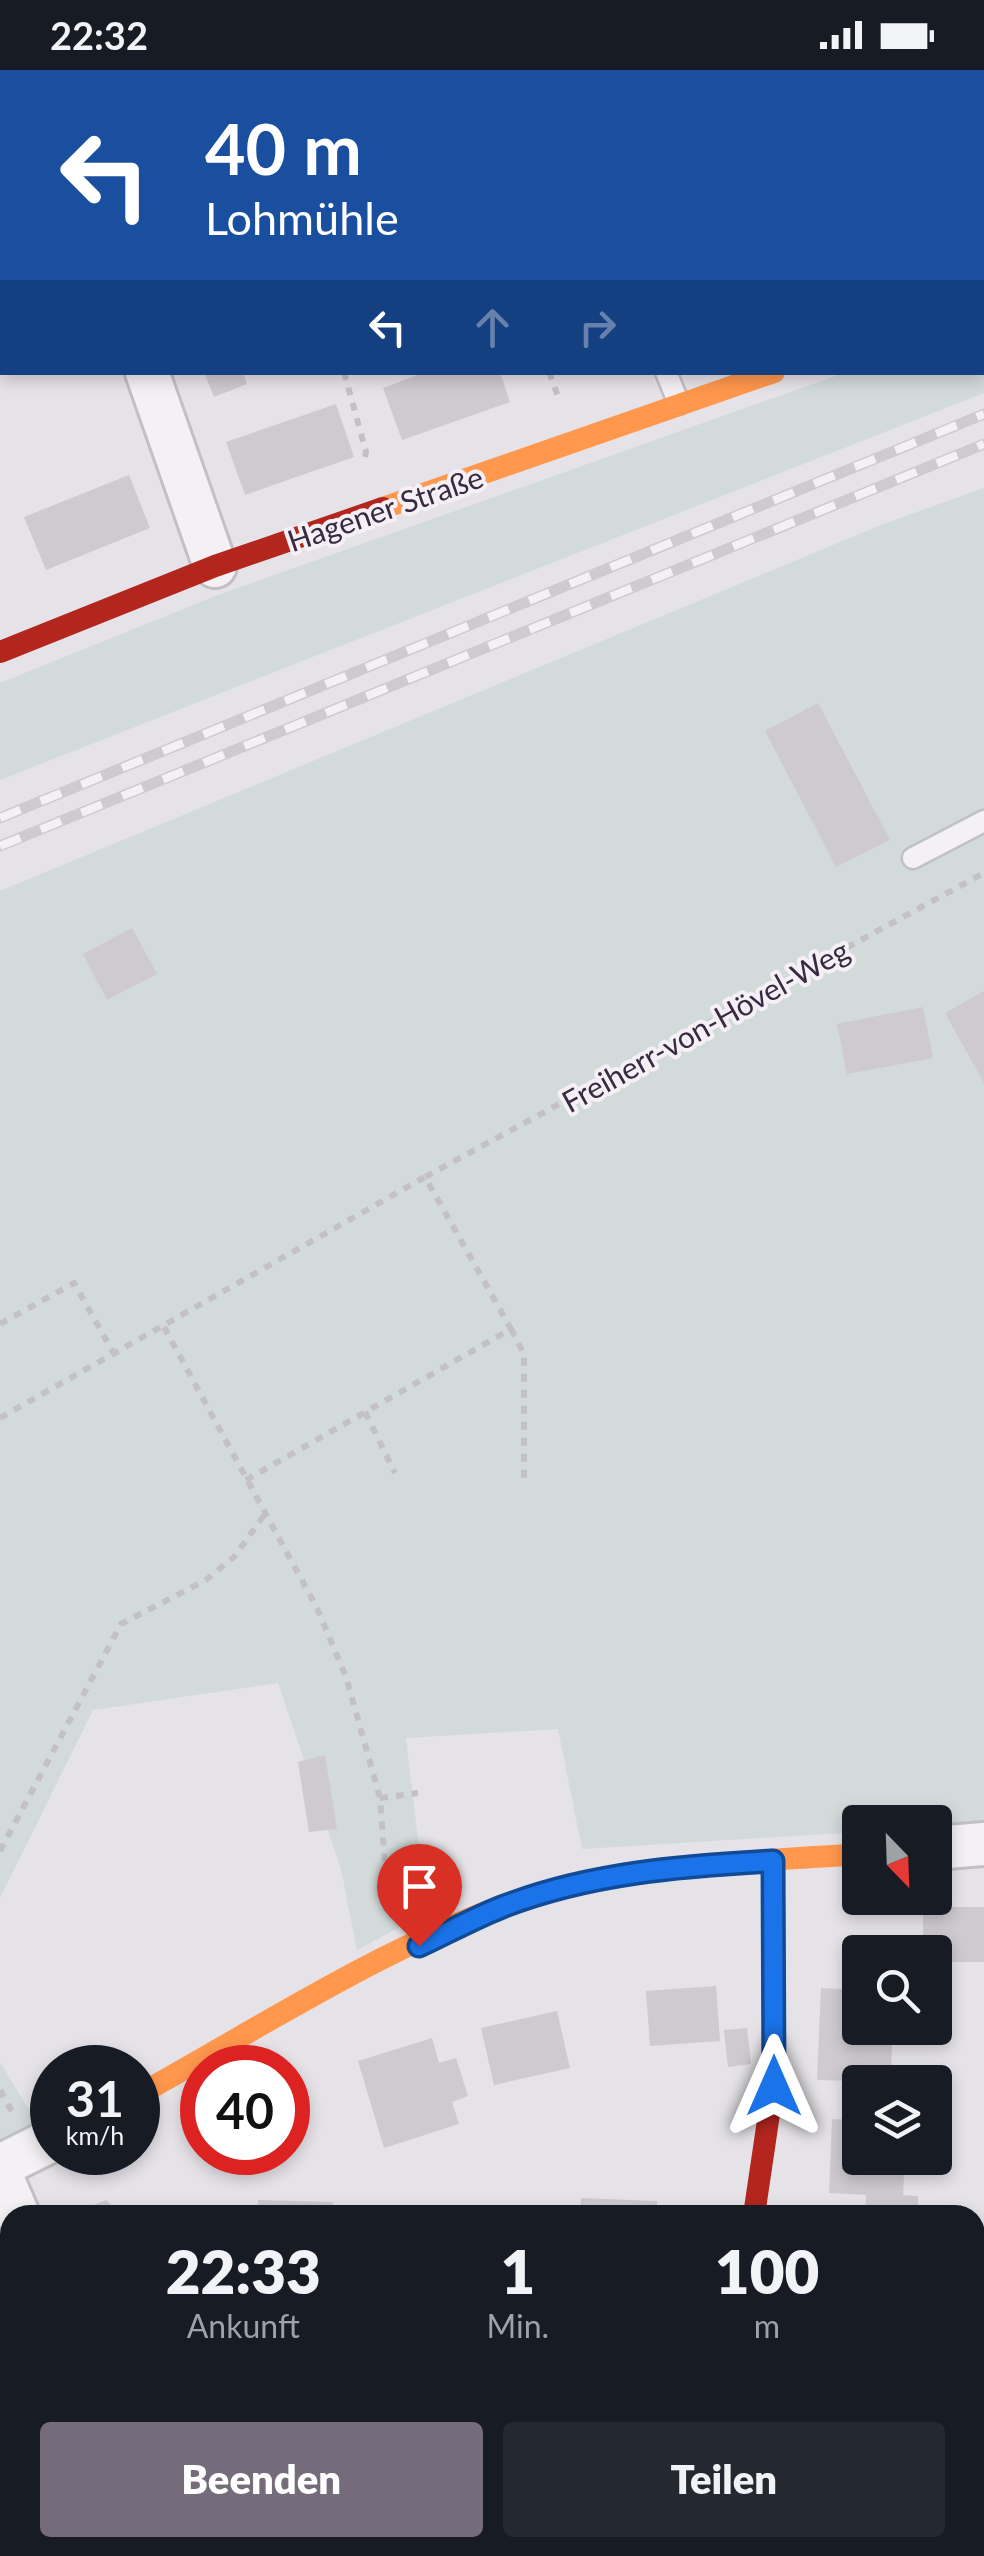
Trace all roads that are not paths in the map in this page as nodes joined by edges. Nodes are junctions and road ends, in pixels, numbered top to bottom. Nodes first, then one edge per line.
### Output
1 (147, 375) edge
2 (667, 375) edge
3 (766, 375) edge
4 (680, 406) junction
5 (215, 566) junction
6 (0, 652) edge
7 (984, 821) edge
8 (913, 858) dead end
9 (984, 1844) edge
10 (952, 1847) edge
11 (842, 1855) edge
12 (773, 1861) junction
13 (160, 2083) edge
14 (30, 2153) edge
15 (0, 2170) edge
16 (14, 2205) edge
17 (756, 2205) edge

1 - 5 street
2 - 4 lane
3 - 4 street, Hagener Straße
4 - 5 street, Hagener Straße
5 - 6 street, Hagener Straße
7 - 8 lane
9 - 10 street
11 - 12 street
12 - 13 street
12 - 17 street
14 - 15 street
15 - 16 street

